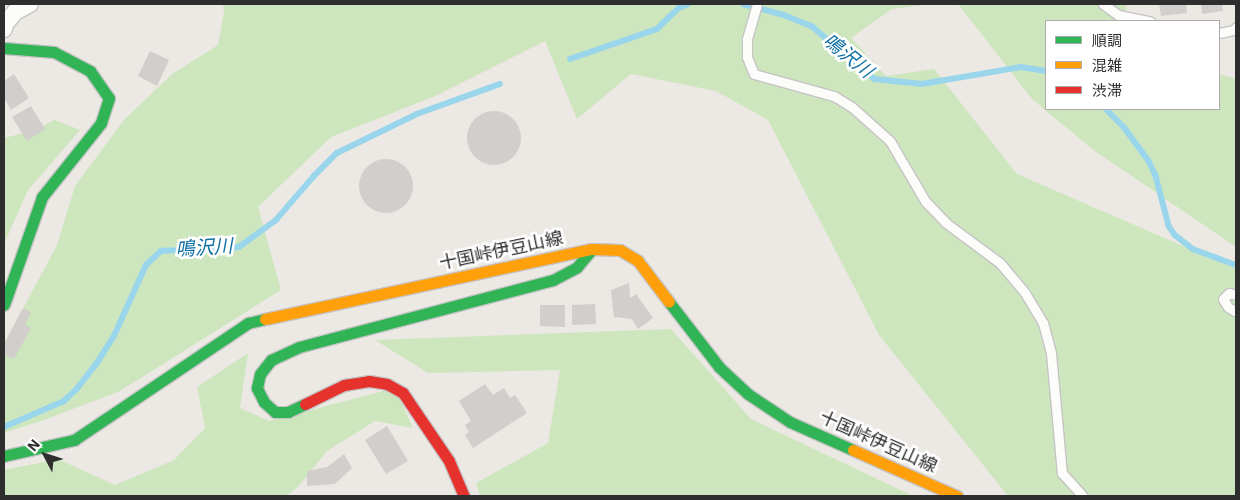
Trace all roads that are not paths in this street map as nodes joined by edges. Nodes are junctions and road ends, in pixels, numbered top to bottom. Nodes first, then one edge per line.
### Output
1 (30, 4) edge
2 (757, 4) edge
3 (1103, 4) edge
4 (1145, 20) edge
5 (1236, 27) edge
6 (4, 29) edge
7 (1220, 33) edge
8 (4, 48) edge
9 (592, 249) junction
10 (1236, 295) edge
11 (4, 305) edge
12 (1236, 312) edge
13 (4, 456) edge
14 (464, 496) edge
15 (956, 496) edge
16 (1083, 496) edge

1 - 6 street
2 - 16 lane
3 - 4 lane
5 - 7 lane
8 - 11 main road
9 - 13 main road, 十国峠伊豆山線
9 - 14 main road
9 - 15 main road, 十国峠伊豆山線
10 - 12 lane

